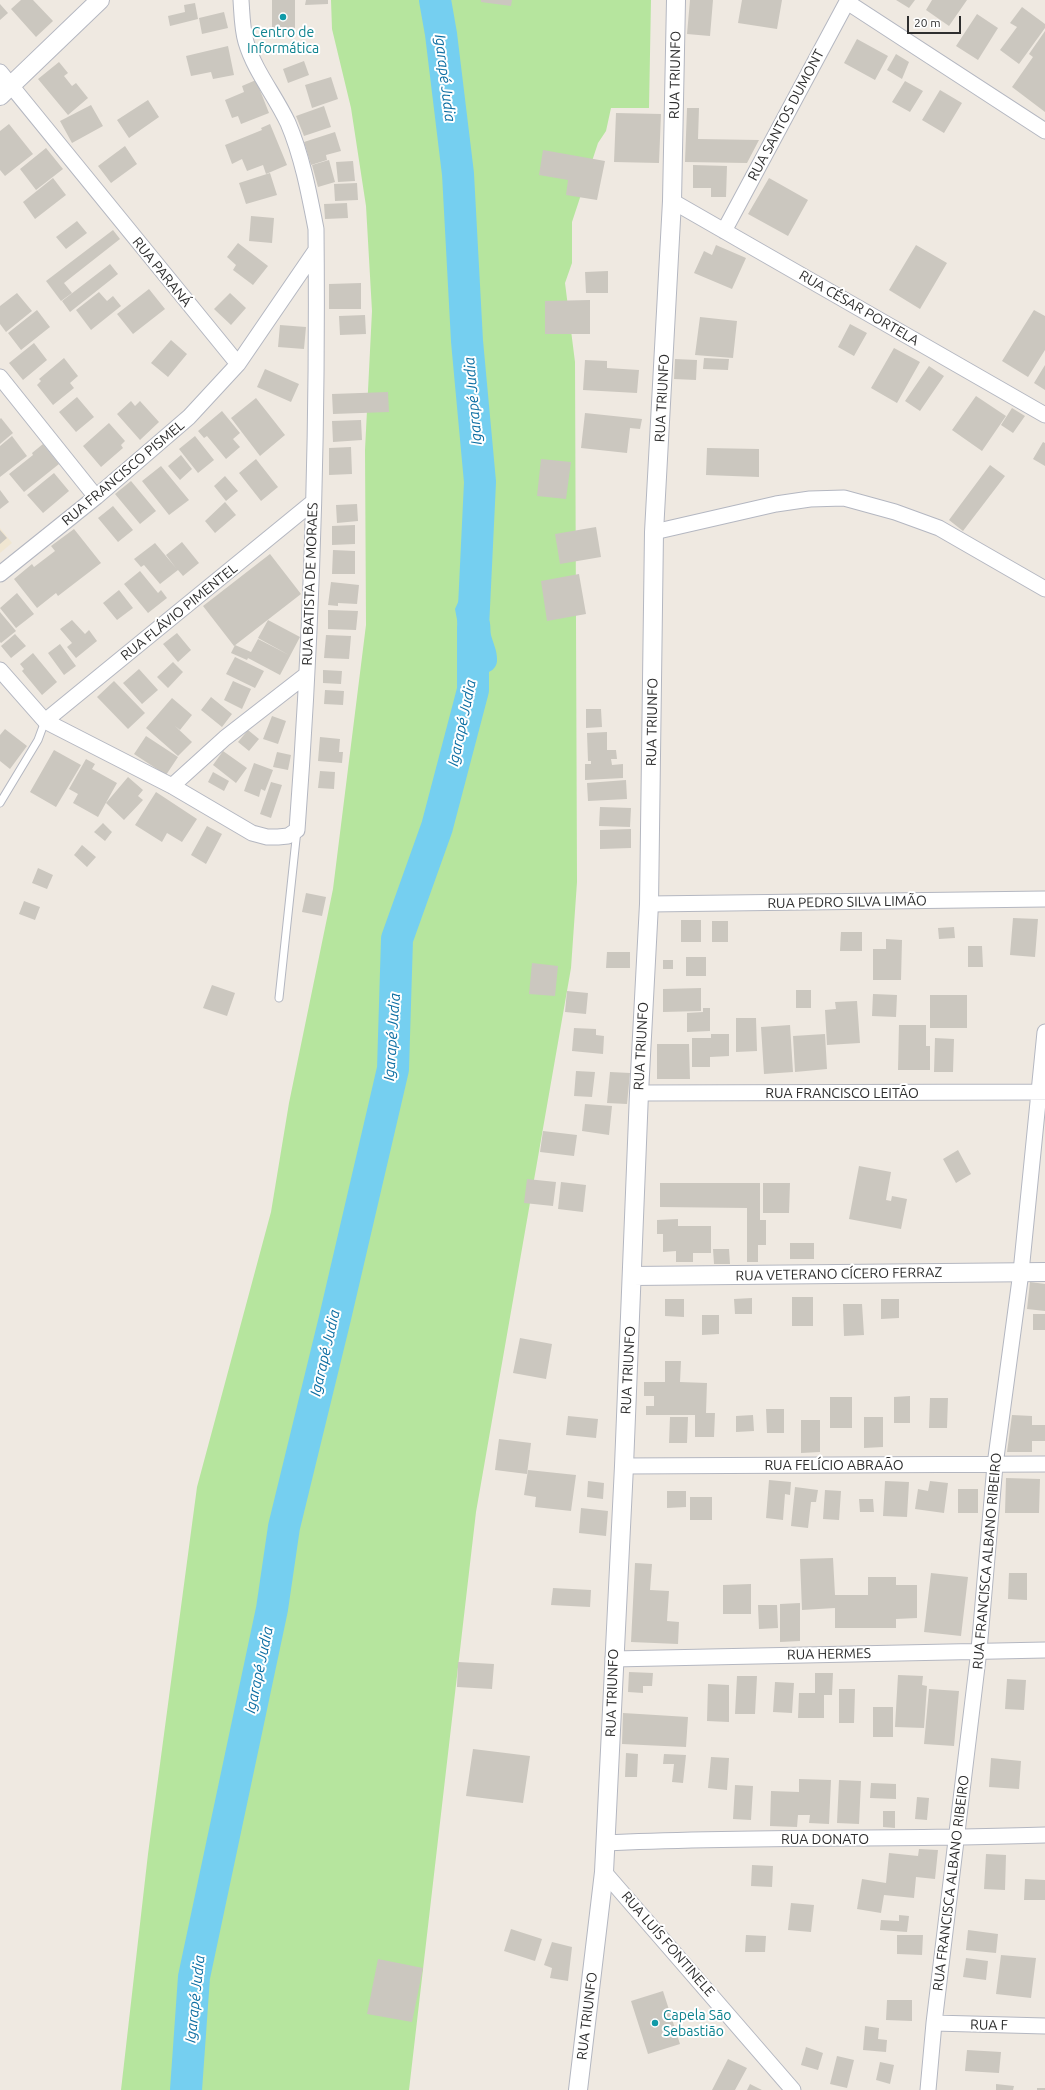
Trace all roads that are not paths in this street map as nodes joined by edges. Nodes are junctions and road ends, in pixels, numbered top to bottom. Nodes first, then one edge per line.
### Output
1 (100, 0) edge
2 (241, 0) edge
3 (676, 0) edge
4 (848, 1) edge
5 (0, 72) edge
6 (6, 91) edge
7 (1045, 131) edge
8 (672, 201) junction
9 (724, 231) junction
10 (316, 250) junction
11 (238, 364) junction
12 (0, 377) edge
13 (1045, 415) edge
14 (96, 497) junction
15 (313, 502) junction
16 (654, 532) junction
17 (0, 574) edge
18 (1045, 589) edge
19 (0, 670) edge
20 (306, 675) junction
21 (45, 722) junction
22 (172, 786) junction
23 (0, 803) edge
24 (297, 830) junction
25 (1045, 899) edge
26 (649, 904) junction
27 (279, 998) dead end
28 (1045, 1032) edge
29 (1042, 1092) edge
30 (639, 1093) junction
31 (1020, 1272) junction
32 (1045, 1272) edge
33 (632, 1276) junction
34 (995, 1464) junction
35 (1045, 1464) edge
36 (624, 1466) junction
37 (979, 1650) junction
38 (1045, 1650) edge
39 (613, 1659) junction
40 (1045, 1836) edge
41 (958, 1838) junction
42 (606, 1843) junction
43 (604, 1872) junction
44 (934, 2023) junction
45 (1045, 2026) edge
46 (578, 2090) edge
47 (793, 2090) edge
48 (928, 2090) edge

1 - 6 street
2 - 10 street, RUA BATISTA DE MORAES
3 - 8 street, RUA TRIUNFO
4 - 7 street
4 - 9 street, RUA SANTOS DUMONT
5 - 6 street, RUA PARANÁ
6 - 11 street, RUA PARANÁ
8 - 9 street, RUA CÉSAR PORTELA
8 - 16 street, RUA TRIUNFO
9 - 13 street, RUA CÉSAR PORTELA
10 - 11 street
10 - 15 street, RUA BATISTA DE MORAES
11 - 14 street, RUA FRANCISCO PISMEL
12 - 14 street
14 - 17 street, RUA FRANCISCO PISMEL
15 - 20 street, RUA BATISTA DE MORAES
15 - 21 street, RUA FLÁVIO PIMENTEL
16 - 18 street
16 - 26 street, RUA TRIUNFO
19 - 21 street
20 - 22 street
20 - 24 street, RUA BATISTA DE MORAES
21 - 22 street
21 - 23 lane
22 - 24 street
24 - 27 lane
25 - 26 street, RUA PEDRO SILVA LIMÃO
26 - 30 street, RUA TRIUNFO
28 - 29 street, RUA FRANCISCA ALBANO RIBEIRO
29 - 30 street, RUA FRANCISCO LEITÃO
29 - 31 street, RUA FRANCISCA ALBANO RIBEIRO
30 - 33 street, RUA TRIUNFO
31 - 32 street, RUA VETERANO CÍCERO FERRAZ
31 - 33 street, RUA VETERANO CÍCERO FERRAZ
31 - 34 street, RUA FRANCISCA ALBANO RIBEIRO
33 - 36 street, RUA TRIUNFO
34 - 35 street, RUA FELÍCIO ABRAÃO
34 - 36 street, RUA FELÍCIO ABRAÃO
34 - 37 street, RUA FRANCISCA ALBANO RIBEIRO
36 - 39 street, RUA TRIUNFO
37 - 38 street, RUA HERMES
37 - 39 street, RUA HERMES
37 - 41 street, RUA FRANCISCA ALBANO RIBEIRO
39 - 42 street, RUA TRIUNFO
40 - 41 street, RUA DONATO
41 - 42 street, RUA DONATO
41 - 44 street, RUA FRANCISCA ALBANO RIBEIRO
42 - 43 street, RUA TRIUNFO
43 - 46 street, RUA TRIUNFO
43 - 47 street, RUA LUÍS FONTINELE
44 - 45 street, RUA F
44 - 48 street, RUA FRANCISCA ALBANO RIBEIRO

